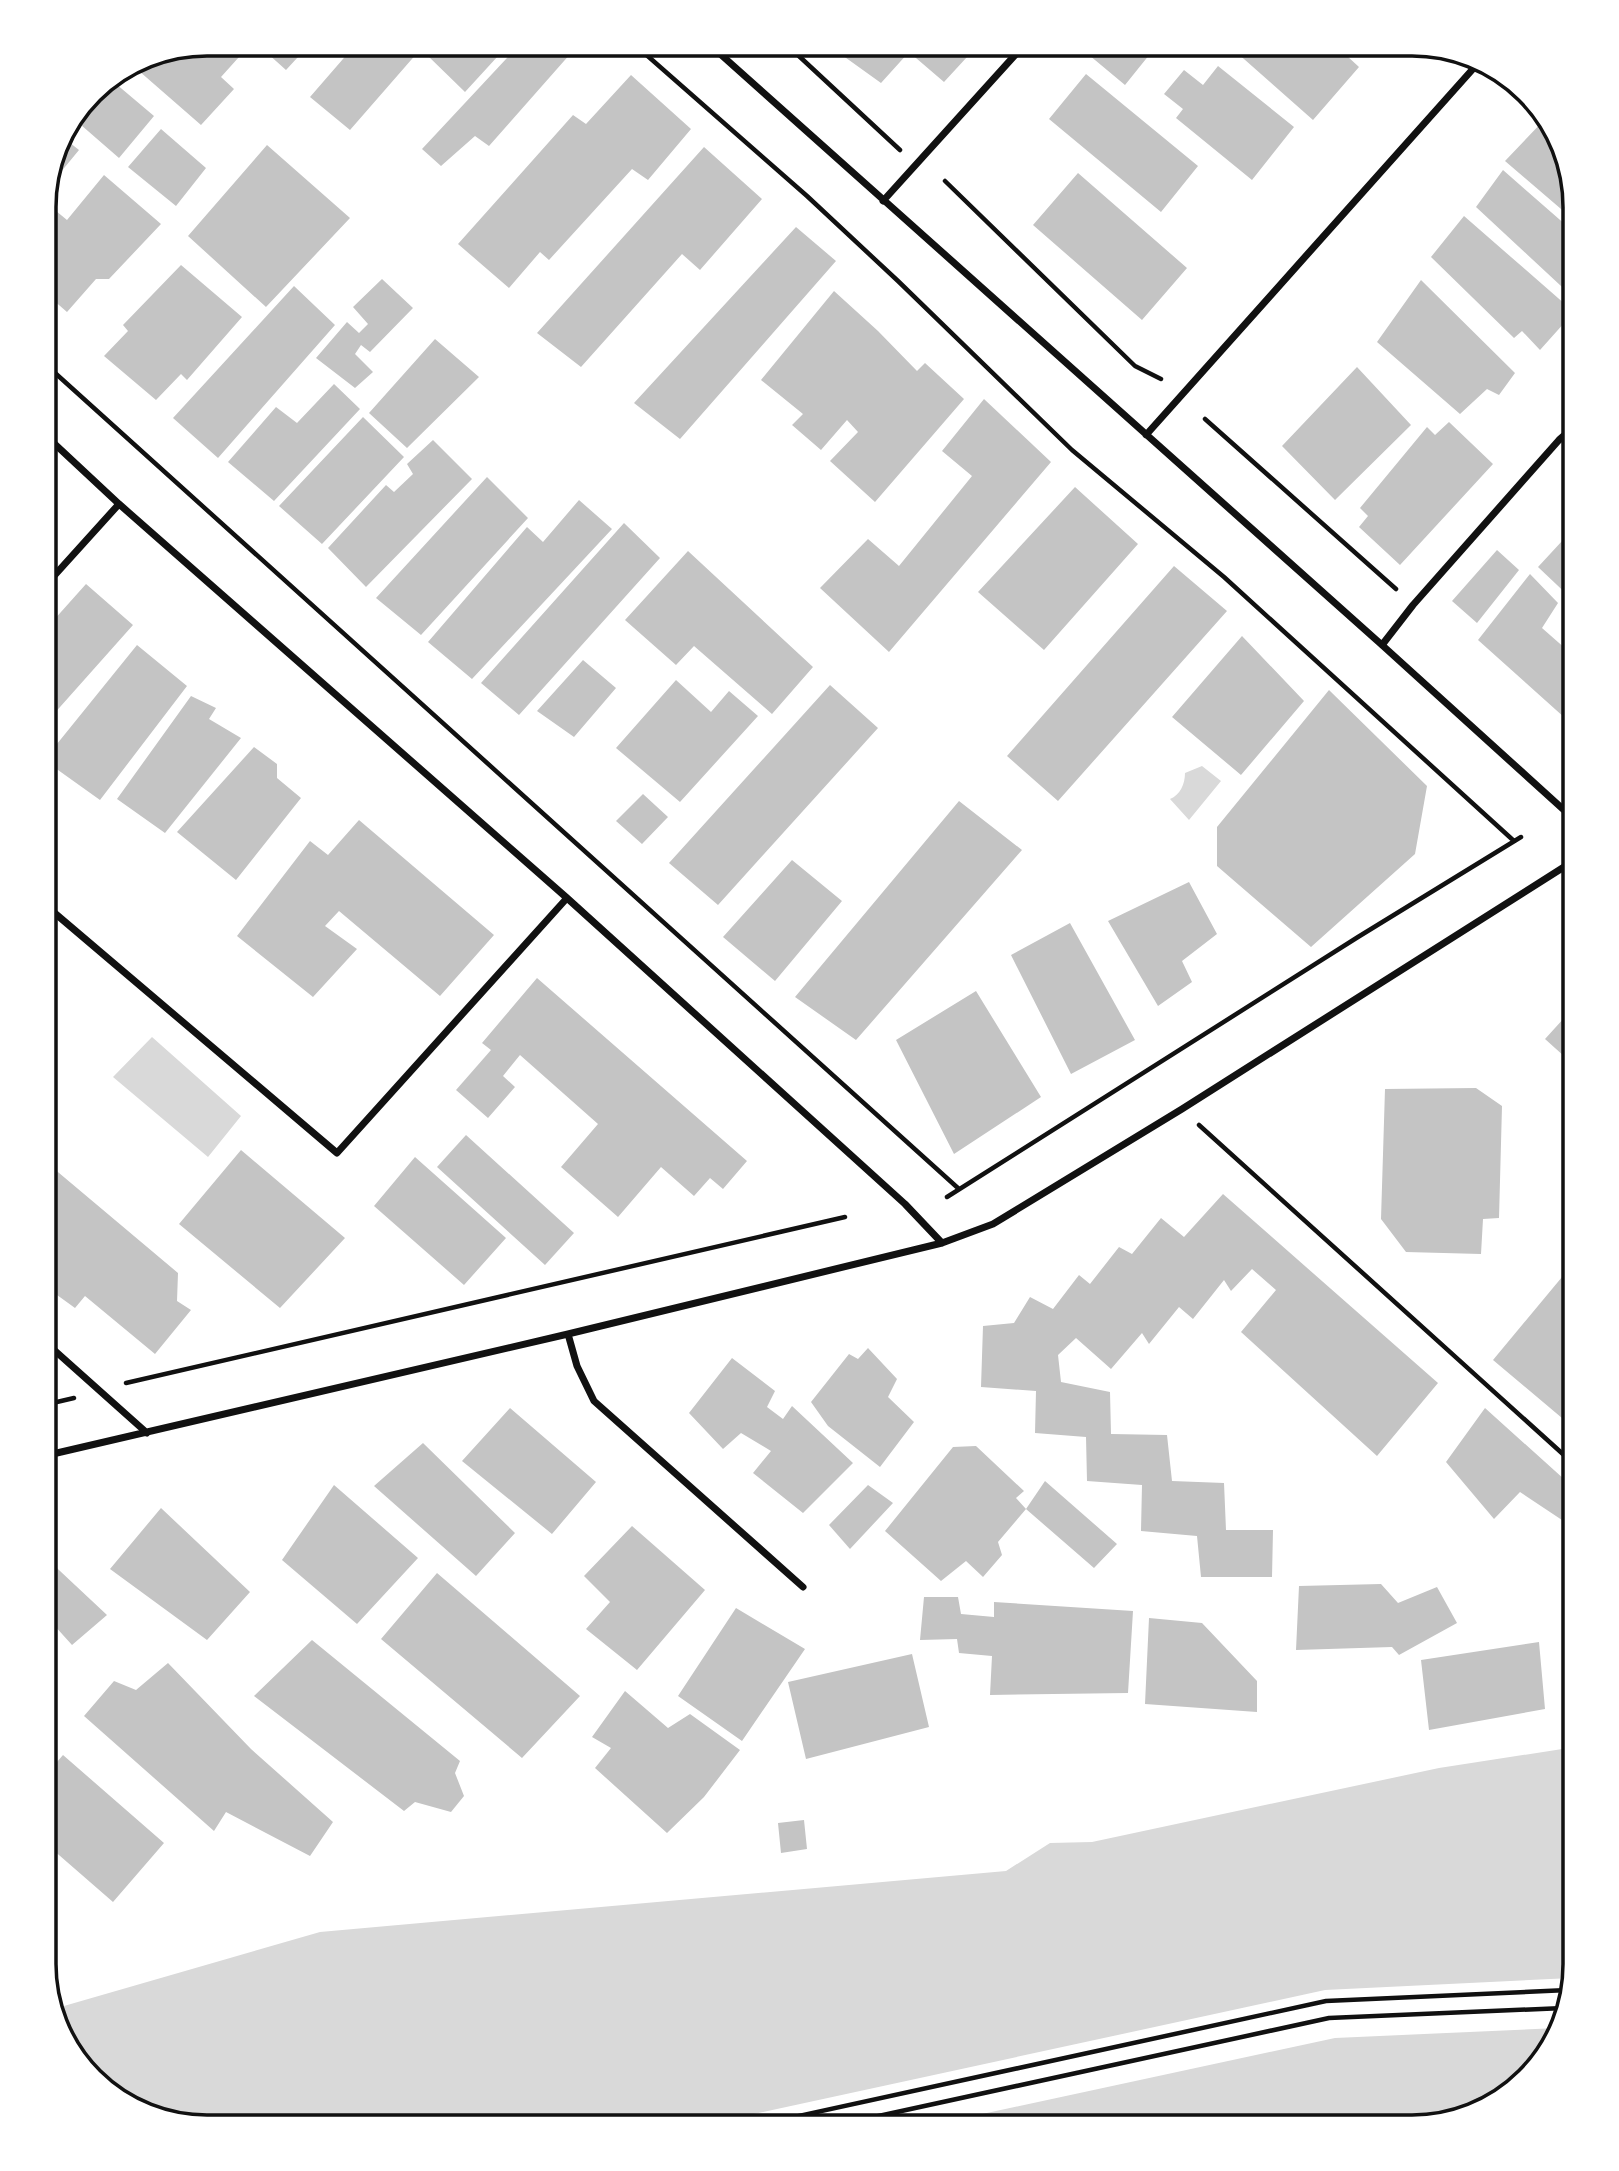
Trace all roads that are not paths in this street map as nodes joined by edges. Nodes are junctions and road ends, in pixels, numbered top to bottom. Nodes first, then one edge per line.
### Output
1 (722, 56) edge
2 (1014, 56) edge
3 (1473, 69) edge
4 (883, 201) junction
5 (1146, 435) junction
6 (1563, 436) edge
7 (56, 445) edge
8 (119, 504) junction
9 (56, 574) edge
10 (1382, 645) junction
11 (1563, 809) edge
12 (1563, 868) edge
13 (567, 898) junction
14 (56, 914) edge
15 (942, 1243) junction
16 (568, 1334) junction
17 (56, 1352) edge
18 (147, 1433) junction
19 (56, 1453) edge
20 (803, 1587) dead end

1 - 4 street
2 - 4 street
3 - 5 street
4 - 5 street
5 - 10 street
6 - 10 street
7 - 8 street
8 - 9 street
8 - 13 street
10 - 11 street
12 - 15 street
13 - 14 street
13 - 15 street
15 - 16 street
16 - 18 street
16 - 20 street
17 - 18 street
18 - 19 street

